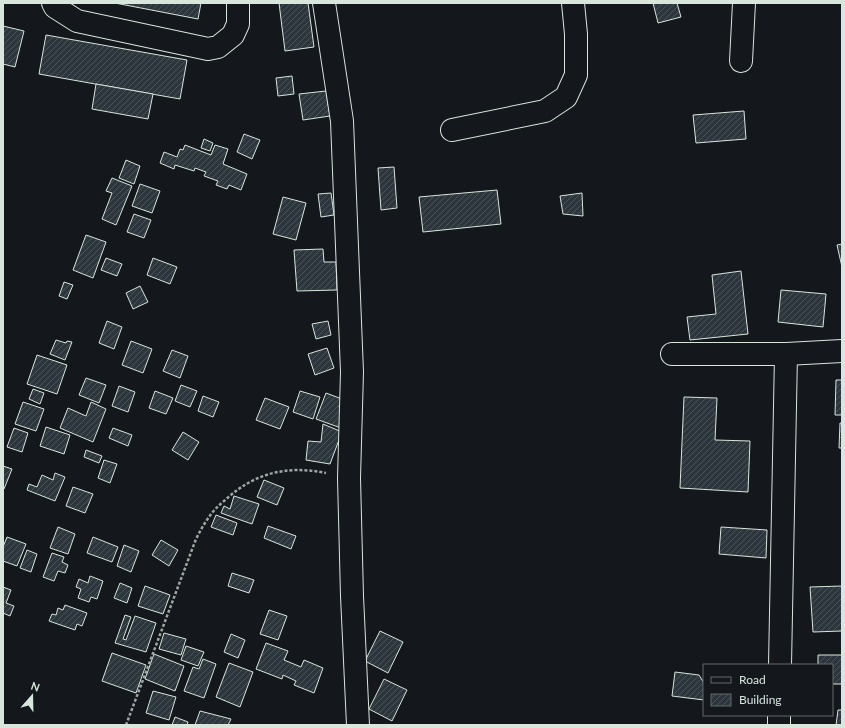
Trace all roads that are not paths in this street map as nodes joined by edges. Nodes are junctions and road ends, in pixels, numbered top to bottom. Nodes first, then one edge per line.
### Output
1 (53, 3) edge
2 (238, 3) edge
3 (324, 3) edge
4 (573, 3) edge
5 (744, 3) edge
6 (741, 61) dead end
7 (452, 130) dead end
8 (842, 351) edge
9 (672, 354) dead end
10 (786, 354) junction
11 (780, 664) edge
12 (358, 725) edge

1 - 2 street
3 - 12 street
4 - 7 street
5 - 6 street
8 - 10 street
9 - 10 street
10 - 11 street

